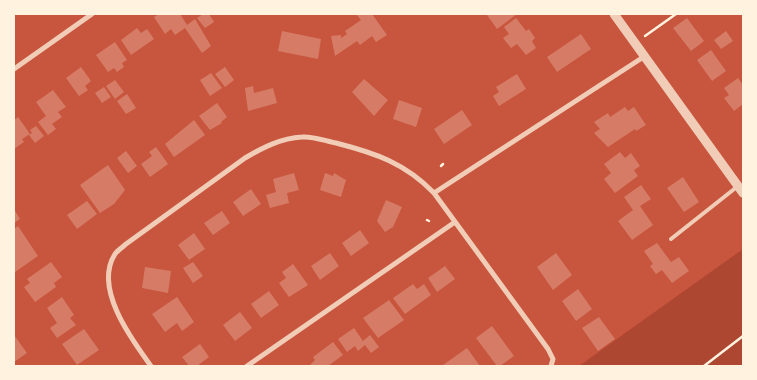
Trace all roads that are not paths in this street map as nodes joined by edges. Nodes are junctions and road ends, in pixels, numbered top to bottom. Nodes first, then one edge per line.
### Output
1 (92, 14) edge
2 (614, 14) edge
3 (645, 56) junction
4 (14, 69) edge
5 (741, 190) edge
6 (434, 193) junction
7 (455, 222) junction
8 (670, 239) dead end
9 (552, 364) edge
10 (151, 366) edge
11 (247, 366) edge

1 - 4 street
2 - 3 street
3 - 5 street
3 - 6 street
5 - 8 lane
6 - 7 street
6 - 10 street
7 - 9 street
7 - 11 street

